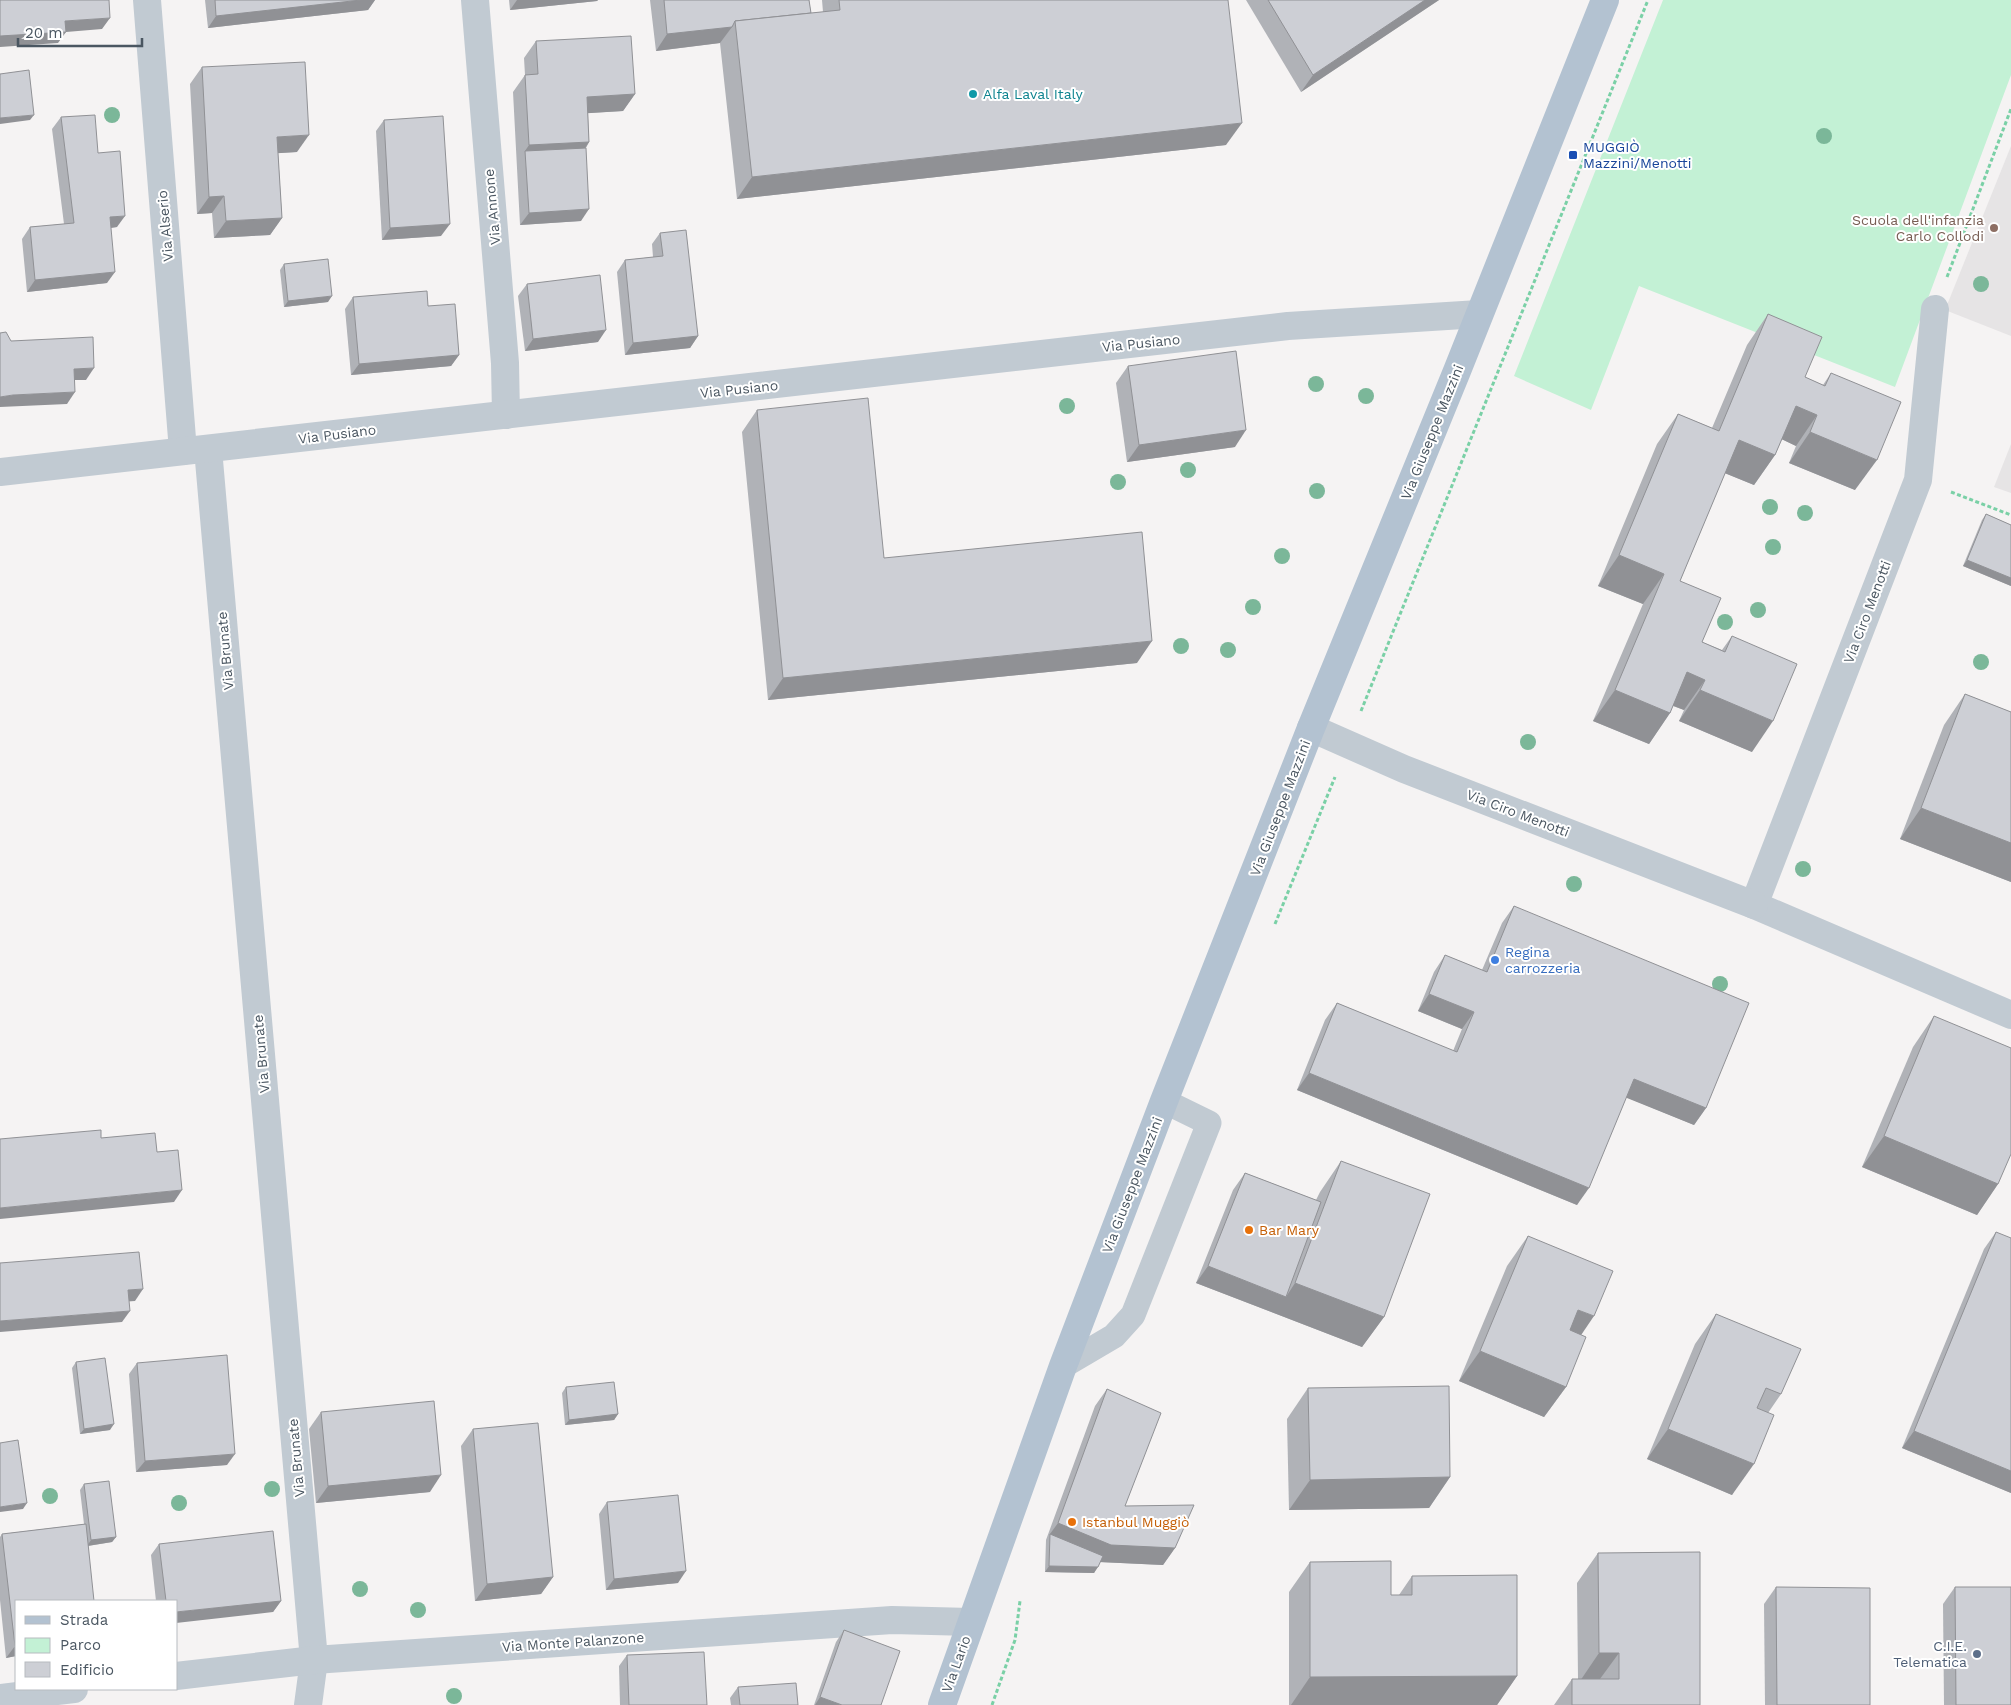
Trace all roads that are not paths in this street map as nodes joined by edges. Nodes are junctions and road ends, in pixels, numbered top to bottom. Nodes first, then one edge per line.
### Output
1 (147, 0) edge
2 (475, 0) edge
3 (1604, 0) edge
4 (1935, 309) road end
5 (1479, 314) junction
6 (506, 415) junction
7 (195, 450) junction
8 (0, 472) edge
9 (1311, 728) junction
10 (1754, 905) junction
11 (2011, 1015) edge
12 (1164, 1101) junction
13 (1063, 1366) junction
14 (971, 1622) junction
15 (314, 1660) junction
16 (178, 1676) edge
17 (66, 1690) edge
18 (0, 1698) edge
19 (308, 1705) edge
20 (942, 1705) edge

1 - 7 street, Via Alserio
2 - 6 street, Via Annone
3 - 5 main road, Via Giuseppe Mazzini
4 - 10 street, Via Ciro Menotti
5 - 6 street, Via Pusiano
5 - 9 main road, Via Giuseppe Mazzini
6 - 7 street, Via Pusiano
7 - 8 street, Via Pusiano
7 - 15 street, Via Brunate
9 - 10 street, Via Ciro Menotti
9 - 12 main road, Via Giuseppe Mazzini
10 - 11 street, Via Ciro Menotti
12 - 13 main road, Via Giuseppe Mazzini
12 - 13 lane
13 - 14 main road, Via Giuseppe Mazzini
14 - 15 street, Via Monte Palanzone
14 - 20 main road, Via Lario
15 - 16 street, Via Monte Palanzone
15 - 19 street, Via Brunate
17 - 18 street

